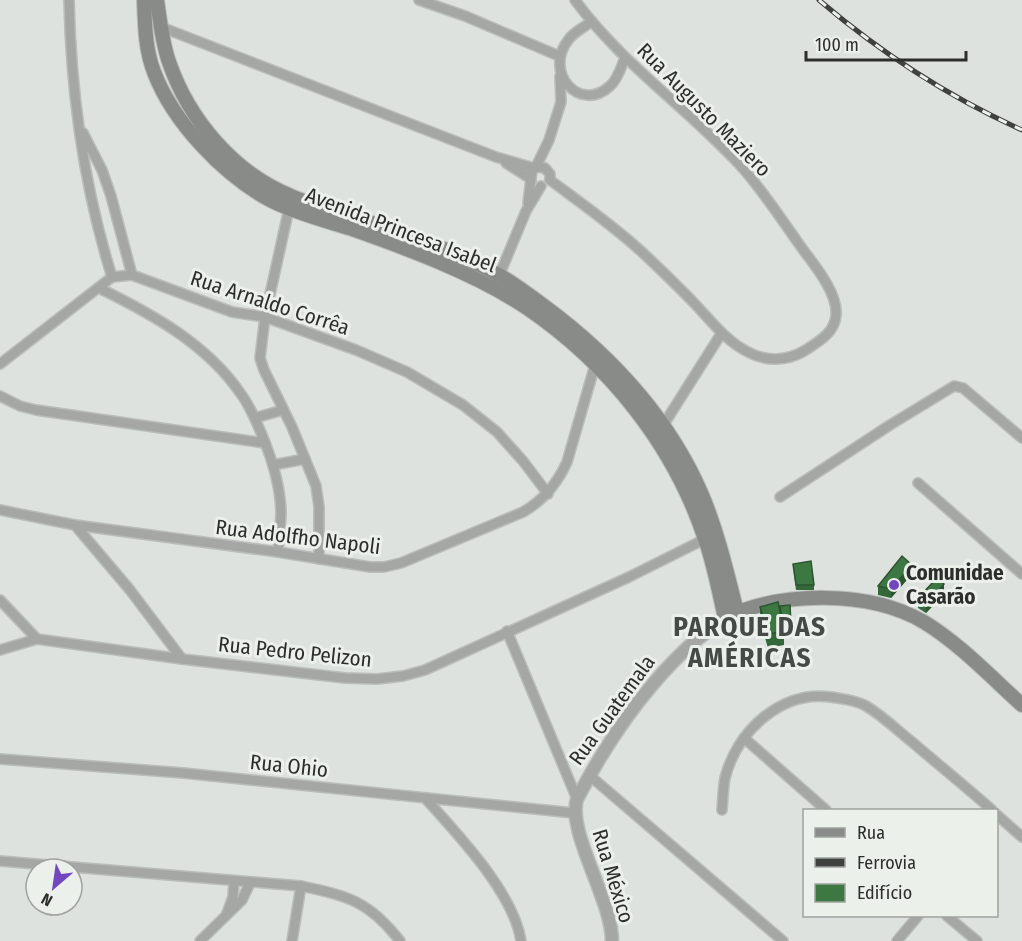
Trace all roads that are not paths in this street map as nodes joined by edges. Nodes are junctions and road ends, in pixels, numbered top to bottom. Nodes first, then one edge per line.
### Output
1 (69, 0) edge
2 (144, 0) edge
3 (157, 0) edge
4 (419, 0) edge
5 (575, 0) edge
6 (591, 22) junction
7 (161, 27) junction
8 (559, 56) junction
9 (625, 57) junction
10 (560, 73) junction
11 (583, 94) junction
12 (561, 102) junction
13 (80, 126) junction
14 (549, 140) junction
15 (496, 157) junction
16 (535, 168) junction
17 (547, 170) junction
18 (539, 183) junction
19 (290, 203) junction
20 (132, 275) junction
21 (112, 277) junction
22 (497, 282) junction
23 (99, 288) junction
24 (265, 317) junction
25 (721, 334) junction
26 (0, 364) edge
27 (595, 365) junction
28 (0, 396) edge
29 (283, 410) junction
30 (255, 418) junction
31 (664, 424) junction
32 (1022, 438) edge
33 (265, 443) junction
34 (305, 459) junction
35 (273, 465) junction
36 (918, 483) dead end
37 (548, 494) junction
38 (780, 498) dead end
39 (0, 510) edge
40 (75, 525) junction
41 (711, 537) junction
42 (278, 552) junction
43 (319, 559) junction
44 (1022, 574) edge
45 (2, 604) edge
46 (731, 615) junction
47 (507, 631) junction
48 (37, 639) junction
49 (0, 650) edge
50 (182, 659) junction
51 (1022, 705) edge
52 (744, 738) junction
53 (0, 759) edge
54 (589, 775) junction
55 (426, 799) junction
56 (577, 799) junction
57 (825, 809) edge
58 (991, 809) edge
59 (722, 810) dead end
60 (998, 816) edge
61 (575, 818) junction
62 (1022, 837) edge
63 (0, 861) edge
64 (234, 882) junction
65 (250, 883) junction
66 (301, 886) junction
67 (916, 917) edge
68 (949, 917) edge
69 (225, 918) junction
70 (200, 941) edge
71 (292, 941) edge
72 (400, 941) edge
73 (521, 941) edge
74 (612, 941) edge
75 (783, 941) edge
76 (897, 941) edge
77 (977, 941) edge

1 - 13 street
2 - 19 main road, Avenida Princesa Isabel
3 - 7 main road, Avenida Princesa Isabel
4 - 8 street
5 - 6 street, Rua Augusto Maziero
6 - 8 street
6 - 9 street, Rua Augusto Maziero
7 - 15 street
7 - 19 main road, Avenida Princesa Isabel
8 - 10 street
9 - 11 street
9 - 25 street, Rua Augusto Maziero
10 - 11 street
10 - 12 street
11 - 12 street
12 - 14 street
13 - 20 street
13 - 21 street
14 - 16 street
14 - 17 street
15 - 16 street
15 - 18 street, Rua Augusto Maziero
16 - 17 street
16 - 18 street
17 - 18 street
18 - 22 street
18 - 25 street, Rua Augusto Maziero
19 - 22 main road, Avenida Princesa Isabel
19 - 24 street
20 - 21 street, Rua Arnaldo Corrêa
20 - 24 street, Rua Arnaldo Corrêa
21 - 23 street
22 - 27 main road, Avenida Princesa Isabel
22 - 31 main road, Avenida Princesa Isabel
23 - 26 street
23 - 30 street
24 - 29 street
24 - 37 street, Rua Arnaldo Corrêa
25 - 31 street
27 - 37 street, Rua Adolfho Napoli
27 - 41 main road, Avenida Princesa Isabel
28 - 33 street
29 - 30 street
29 - 34 street
30 - 33 street
31 - 41 main road, Avenida Princesa Isabel
32 - 38 street
33 - 35 street
34 - 35 street
34 - 43 street
35 - 42 street
36 - 44 street
37 - 43 street, Rua Adolfho Napoli
39 - 40 street, Rua Adolfho Napoli
40 - 42 street, Rua Adolfho Napoli
40 - 50 street
41 - 46 main road, Avenida Princesa Isabel
41 - 47 street, Rua Pedro Pelizon
42 - 43 street, Rua Adolfho Napoli
45 - 48 street
46 - 51 main road, Rua Guatemala
46 - 54 street, Rua Guatemala
47 - 50 street, Rua Pedro Pelizon
47 - 56 street
48 - 49 street
48 - 50 street, Rua Pedro Pelizon
52 - 57 street
52 - 58 street
52 - 59 street
53 - 55 street, Rua Ohio
54 - 56 street, Rua Guatemala
54 - 75 street
55 - 61 street, Rua Ohio
55 - 73 street
56 - 61 street, Rua Guatemala
60 - 62 street
61 - 74 street, Rua México
63 - 64 street
64 - 65 street
64 - 69 street
65 - 66 street
65 - 69 street
66 - 71 street
66 - 72 street
67 - 76 street
68 - 77 street
69 - 70 street

